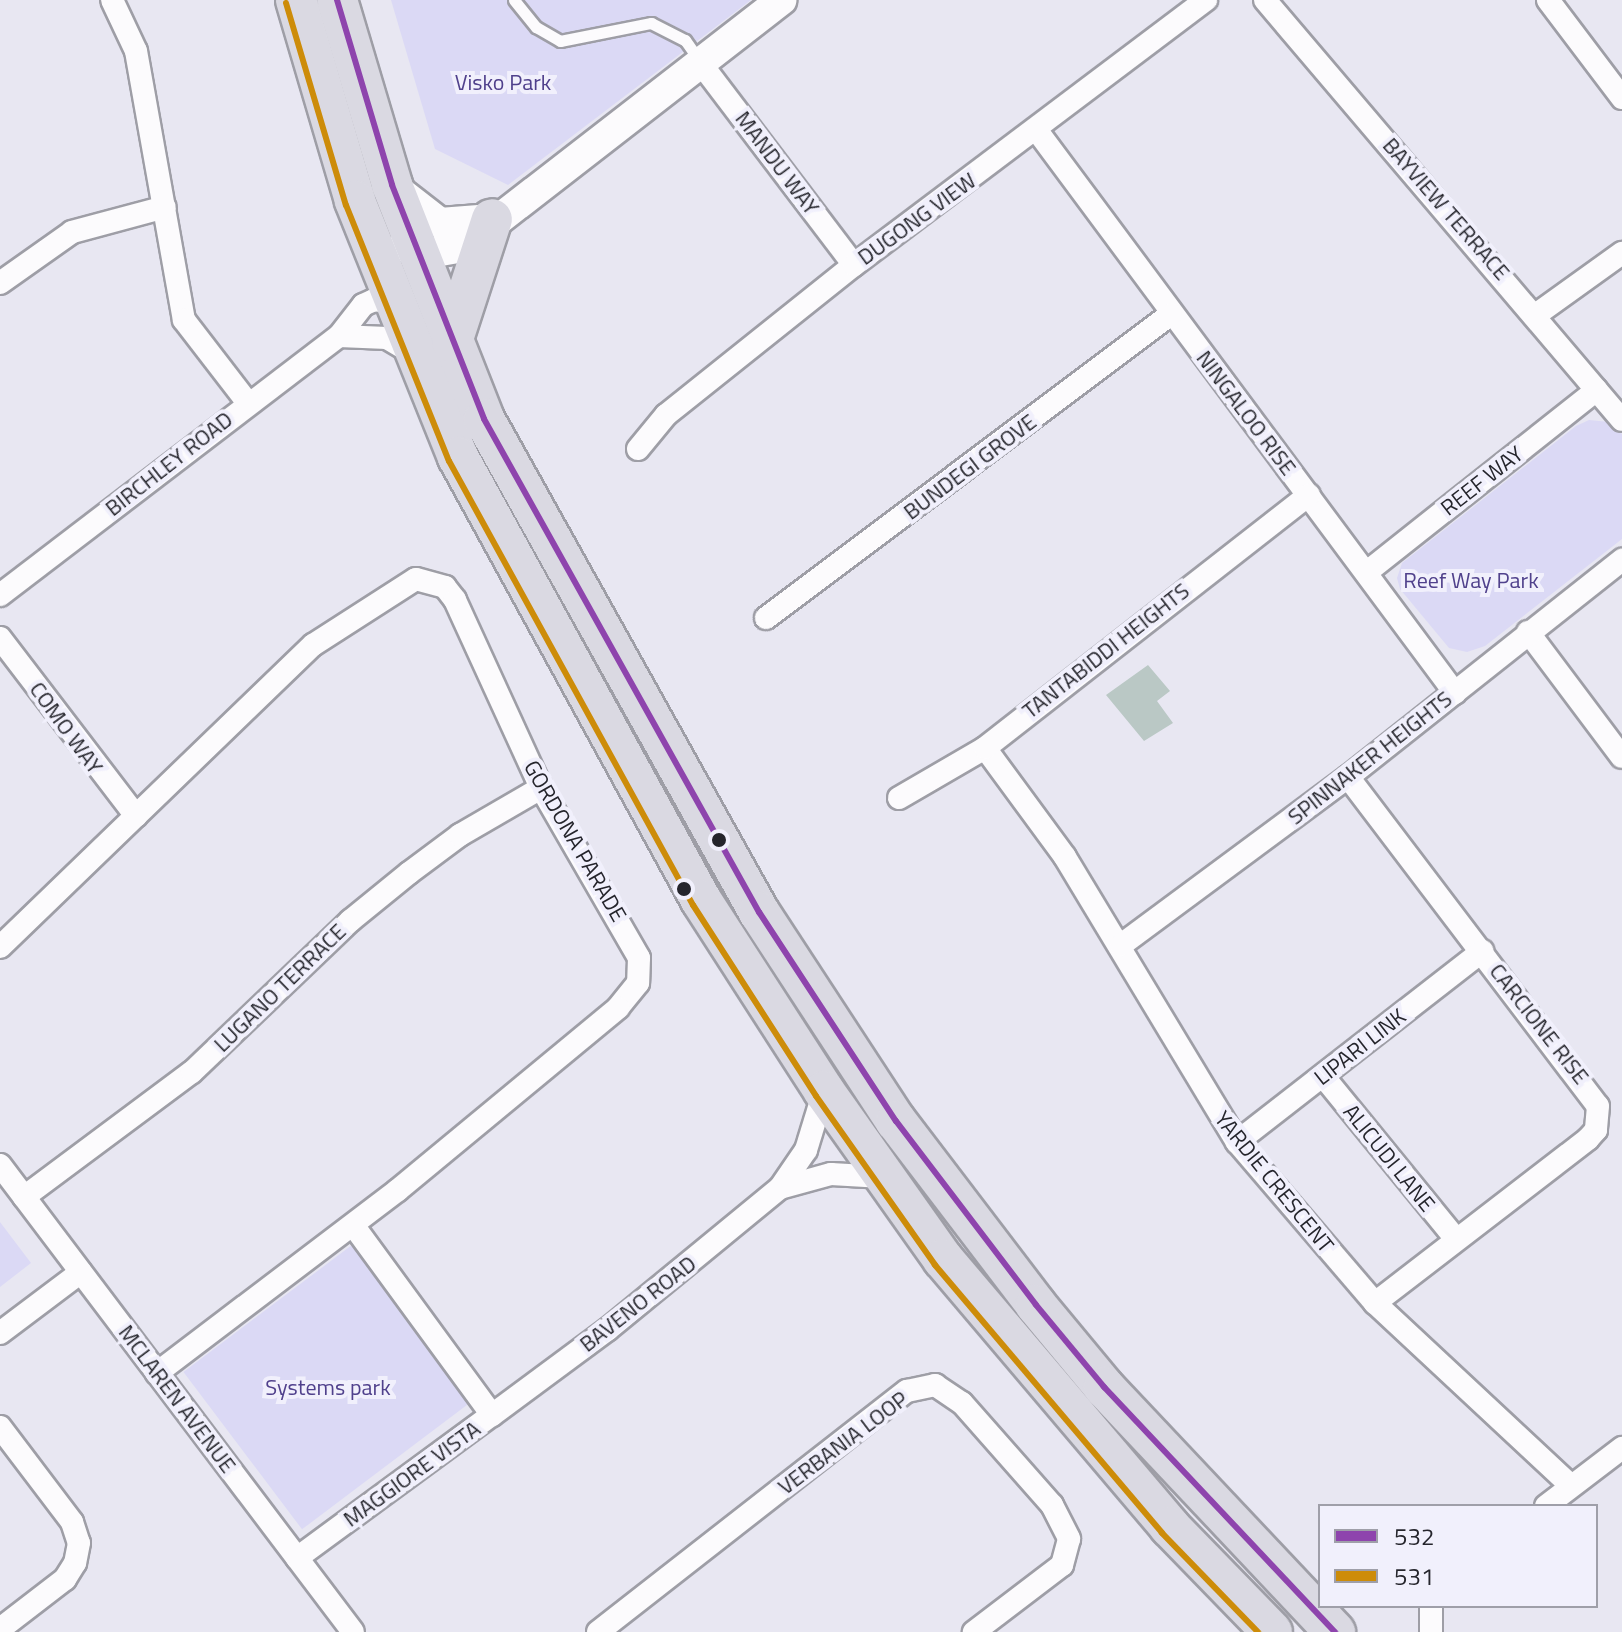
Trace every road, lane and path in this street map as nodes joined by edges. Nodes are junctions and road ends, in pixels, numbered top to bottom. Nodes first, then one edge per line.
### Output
1 (112, 0) edge
2 (296, 0) edge
3 (311, 0) edge
4 (337, 0) edge
5 (514, 0) edge
6 (781, 0) edge
7 (1206, 0) edge
8 (1265, 0) edge
9 (1548, 0) edge
10 (699, 61) junction
11 (1622, 98) edge
12 (323, 105) junction
13 (1038, 132) junction
14 (392, 185) junction
15 (355, 201) junction
16 (165, 207) junction
17 (492, 219) junction
18 (1622, 253) edge
19 (418, 255) junction
20 (854, 265) junction
21 (0, 283) edge
22 (393, 301) junction
23 (1171, 314) junction
24 (1537, 314) junction
25 (447, 329) junction
26 (339, 336) junction
27 (412, 353) junction
28 (1597, 390) junction
29 (248, 403) junction
30 (484, 419) junction
31 (1622, 420) edge
32 (638, 449) dead end
33 (1309, 495) junction
34 (1620, 564) edge
35 (1367, 572) junction
36 (0, 595) edge
37 (766, 618) dead end
38 (546, 624) junction
39 (1528, 632) junction
40 (0, 638) edge
41 (1455, 693) junction
42 (985, 748) junction
43 (1622, 757) edge
44 (1348, 777) junction
45 (541, 788) junction
46 (899, 798) dead end
47 (136, 816) junction
48 (1121, 945) junction
49 (0, 947) edge
50 (1482, 951) junction
51 (1323, 1076) junction
52 (824, 1091) junction
53 (1237, 1142) junction
54 (0, 1165) edge
55 (883, 1177) junction
56 (780, 1188) junction
57 (24, 1197) junction
58 (353, 1225) junction
59 (1456, 1239) junction
60 (81, 1272) junction
61 (1375, 1303) junction
62 (0, 1333) edge
63 (157, 1373) junction
64 (492, 1415) junction
65 (0, 1427) edge
66 (1622, 1448) edge
67 (1571, 1486) junction
68 (1548, 1504) edge
69 (297, 1558) junction
70 (1289, 1588) junction
71 (0, 1629) edge
72 (353, 1632) edge
73 (598, 1632) edge
74 (974, 1632) edge
75 (1272, 1632) edge
76 (1306, 1632) edge
77 (1335, 1632) edge

1 - 16 street
2 - 12 highway
3 - 12 highway
4 - 14 highway
5 - 10 lane
6 - 10 street
7 - 13 street, DUGONG VIEW
8 - 24 street, BAYVIEW TERRACE
9 - 11 street
10 - 17 street
10 - 20 street, MANDU WAY
12 - 15 highway
13 - 20 street, DUGONG VIEW
13 - 23 street, NINGALOO RISE
14 - 17 street
14 - 19 highway
15 - 19 street
15 - 22 highway
16 - 21 street
16 - 29 street
17 - 19 street
17 - 25 highway
18 - 24 street
19 - 25 highway
20 - 32 street, DUGONG VIEW
22 - 25 street
22 - 26 street, BIRCHLEY ROAD
22 - 27 highway
23 - 33 street, NINGALOO RISE
23 - 37 street, BUNDEGI GROVE
24 - 28 street, BAYVIEW TERRACE
25 - 30 highway
26 - 27 street
26 - 29 street, BIRCHLEY ROAD
27 - 38 highway
28 - 31 street, BAYVIEW TERRACE
28 - 35 street, REEF WAY
29 - 36 street, BIRCHLEY ROAD
30 - 38 highway
30 - 70 highway
33 - 35 street, NINGALOO RISE
33 - 42 street, TANTABIDDI HEIGHTS
34 - 39 street, SPINNAKER HEIGHTS
35 - 41 street, NINGALOO RISE
38 - 52 highway
39 - 41 street, SPINNAKER HEIGHTS
39 - 43 street
40 - 47 street, COMO WAY
41 - 44 street, SPINNAKER HEIGHTS
42 - 46 street, TANTABIDDI HEIGHTS
42 - 48 street, YARDIE CRESCENT
44 - 48 street, SPINNAKER HEIGHTS
44 - 50 street, CARCIONE RISE
45 - 47 street, GORDONA PARADE
45 - 57 street, LUGANO TERRACE
45 - 58 street, GORDONA PARADE
47 - 49 street, GORDONA PARADE
48 - 53 street, YARDIE CRESCENT
50 - 51 street, LIPARI LINK
50 - 59 street, CARCIONE RISE
51 - 53 street, LIPARI LINK
51 - 59 street, ALICUDI LANE
52 - 55 highway
52 - 56 street, BAVENO ROAD
53 - 61 street, YARDIE CRESCENT
54 - 57 street, MCLAREN AVENUE
55 - 56 street, BAVENO ROAD
55 - 75 highway
56 - 64 street, BAVENO ROAD
57 - 60 street, MCLAREN AVENUE
58 - 63 street, GORDONA PARADE
58 - 64 street, MAGGIORE VISTA
59 - 61 street, CARCIONE RISE
60 - 62 street
60 - 63 street, MCLAREN AVENUE
61 - 67 street, YARDIE CRESCENT
63 - 69 street, MCLAREN AVENUE
64 - 69 street, MAGGIORE VISTA
65 - 71 street
66 - 67 street
67 - 68 street
69 - 72 street, MCLAREN AVENUE
70 - 76 street
70 - 77 highway
73 - 74 street, VERBANIA LOOP

